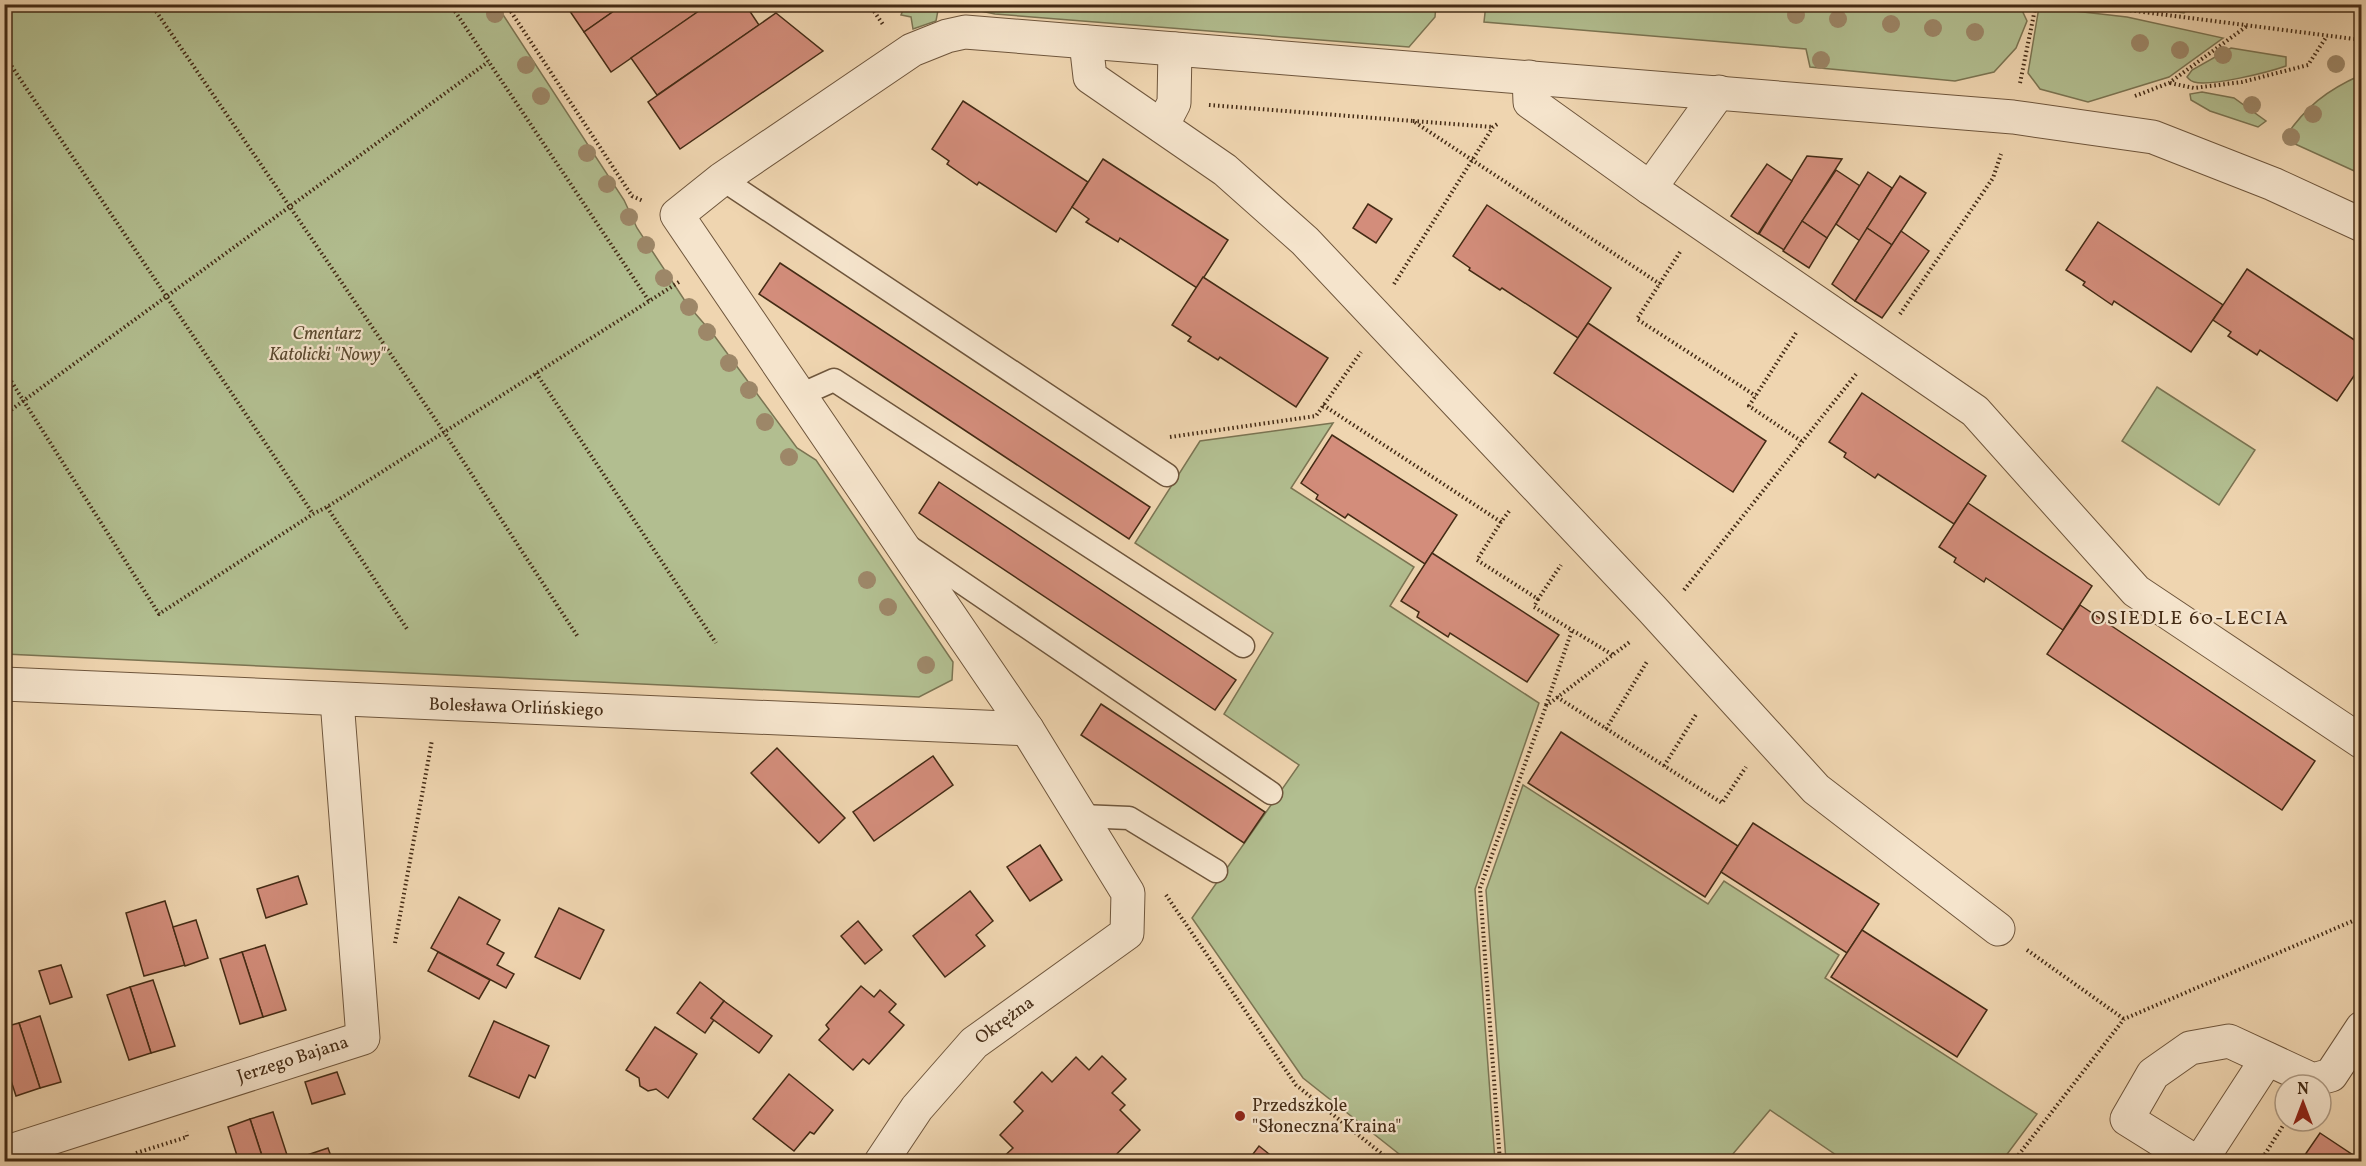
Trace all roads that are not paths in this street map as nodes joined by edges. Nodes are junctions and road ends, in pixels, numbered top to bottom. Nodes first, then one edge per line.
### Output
1 (1086, 42) junction
2 (1175, 49) junction
3 (1529, 89) junction
4 (1719, 92) junction
5 (1168, 114) junction
6 (722, 179) junction
7 (1650, 188) junction
8 (2361, 225) edge
9 (798, 396) junction
10 (1167, 475) dead end
11 (893, 535) junction
12 (1243, 646) dead end
13 (4, 684) edge
14 (338, 700) junction
15 (1027, 729) junction
16 (2361, 742) edge
17 (1271, 793) dead end
18 (1081, 816) junction
19 (1216, 871) dead end
20 (1998, 929) road end
21 (2361, 1028) edge
22 (2267, 1059) junction
23 (4, 1153) edge
24 (881, 1161) edge
25 (2198, 1161) edge

1 - 2 street
1 - 5 street
1 - 6 street
2 - 3 street
2 - 5 street
3 - 4 street
3 - 7 street
4 - 7 street
4 - 8 street
5 - 20 street
6 - 9 street
6 - 10 lane
7 - 16 street
9 - 11 street
9 - 12 lane
11 - 15 street
11 - 17 lane
13 - 14 street, Bolesława Orlińskiego
14 - 15 street, Bolesława Orlińskiego
14 - 23 street, Jerzego Bajana
15 - 18 street
18 - 19 lane
18 - 24 street, Okrężna
21 - 22 street
22 - 25 street
22 - 25 street

